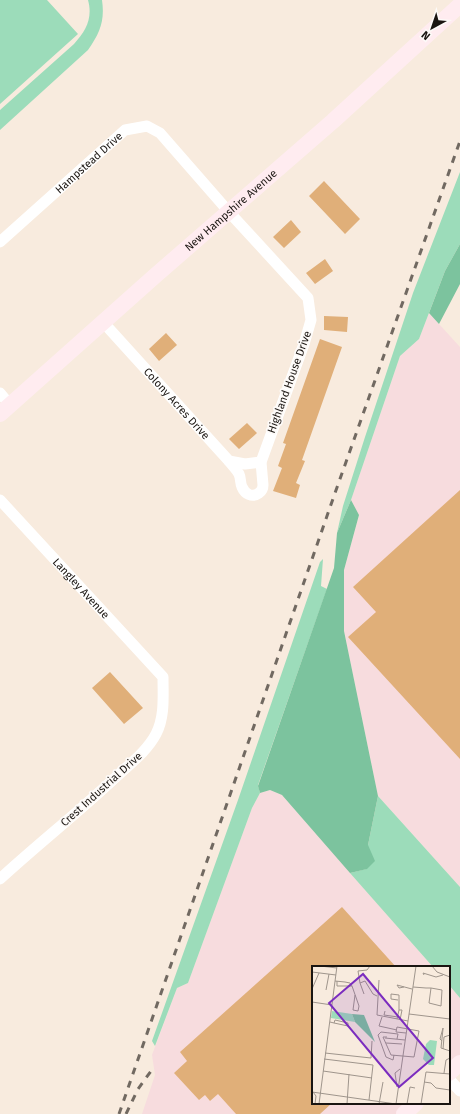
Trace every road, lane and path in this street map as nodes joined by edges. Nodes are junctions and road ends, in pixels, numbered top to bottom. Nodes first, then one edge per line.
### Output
1 (460, 5) edge
2 (229, 212) junction
3 (0, 242) edge
4 (102, 322) junction
5 (3, 404) edge
6 (230, 461) junction
7 (261, 462) junction
8 (0, 500) edge
9 (163, 677) joint
10 (0, 879) edge
11 (460, 1063) edge
12 (450, 1072) edge
13 (450, 1080) edge
14 (460, 1091) edge
15 (415, 1104) edge
16 (404, 1114) edge

1 - 2 street, New Hampshire Avenue
2 - 3 street, Hampstead Drive
2 - 4 street, New Hampshire Avenue
2 - 7 street, Highland House Drive
4 - 5 street, New Hampshire Avenue
4 - 6 street, Colony Acres Drive
6 - 7 street
6 - 7 street, Colony Acres Drive
8 - 9 street, Langley Avenue
9 - 10 street, Crest Industrial Drive
11 - 12 street
13 - 14 street
15 - 16 street

